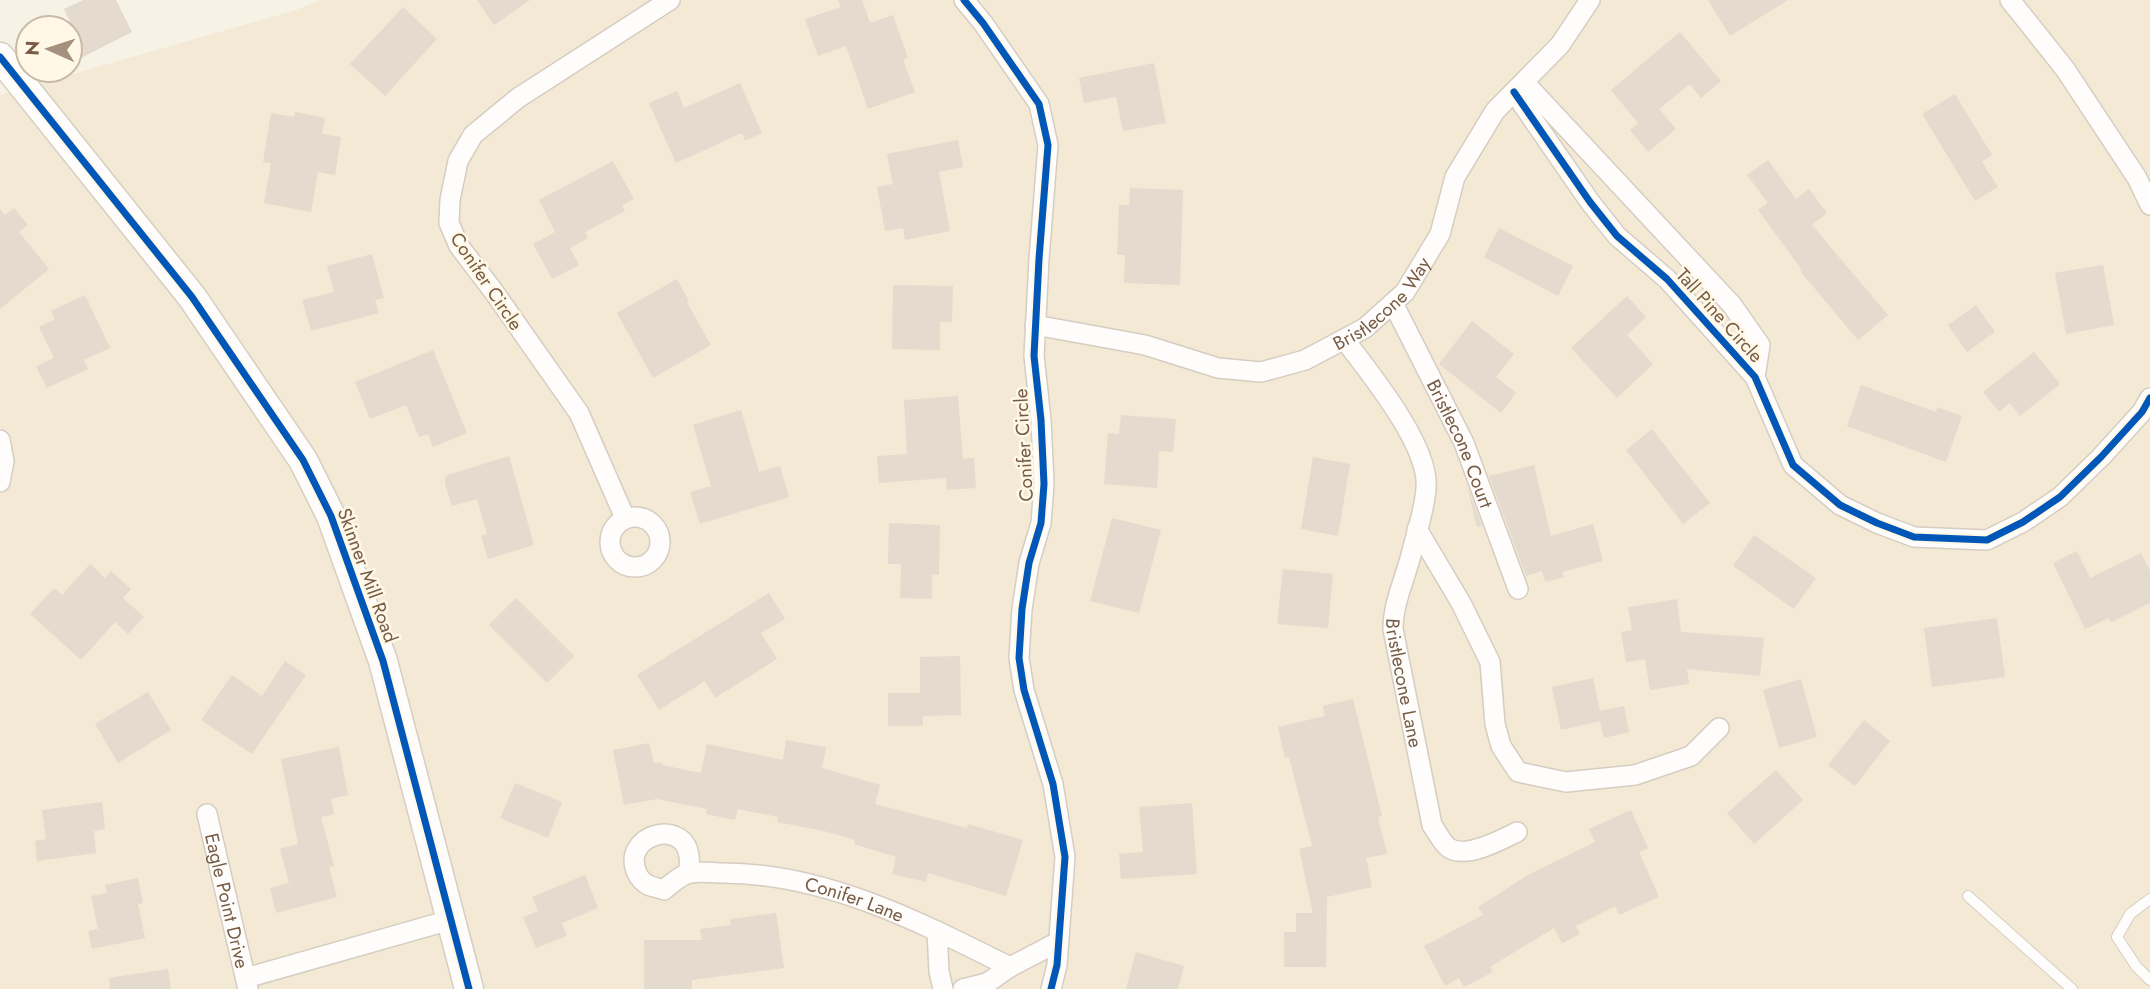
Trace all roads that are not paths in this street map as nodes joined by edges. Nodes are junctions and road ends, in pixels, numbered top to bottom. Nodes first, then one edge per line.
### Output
1 (670, 0) edge
2 (964, 0) edge
3 (1590, 0) edge
4 (2010, 0) edge
5 (0, 57) edge
6 (1519, 87) junction
7 (2149, 199) edge
8 (1393, 303) junction
9 (1035, 325) junction
10 (1344, 340) junction
11 (1755, 377) junction
12 (2150, 398) edge
13 (0, 440) edge
14 (0, 482) edge
15 (625, 518) dead end
16 (1417, 529) junction
17 (1518, 589) dead end
18 (1720, 728) dead end
19 (207, 814) dead end
20 (1517, 832) dead end
21 (688, 873) dead end
22 (1968, 895) dead end
23 (2150, 900) edge
24 (450, 920) junction
25 (937, 931) junction
26 (1058, 942) junction
27 (1010, 967) junction
28 (2150, 980) edge
29 (247, 983) edge
30 (469, 989) edge
31 (943, 989) edge
32 (962, 989) edge
33 (1051, 989) edge
34 (2072, 989) edge

1 - 15 street, Conifer Circle
2 - 9 street, Conifer Circle
3 - 6 street, Bristlecone Way
4 - 7 street
5 - 24 street, Skinner Mill Road
6 - 8 street, Bristlecone Way
6 - 11 street, Tall Pine Circle
6 - 11 street, Tall Pine Circle
8 - 10 street, Bristlecone Way
8 - 17 street, Bristlecone Court
9 - 10 street, Bristlecone Way
9 - 26 street, Conifer Circle
10 - 16 street, Bristlecone Lane
11 - 12 street, Tall Pine Circle
13 - 14 street
16 - 18 street
16 - 20 street, Bristlecone Lane
19 - 29 street, Eagle Point Drive
21 - 25 street, Conifer Lane
22 - 34 lane
23 - 28 lane
24 - 29 street
24 - 30 street, Skinner Mill Road
25 - 27 street, Conifer Lane
25 - 31 street
26 - 27 street
26 - 33 street, Conifer Circle
27 - 32 street

